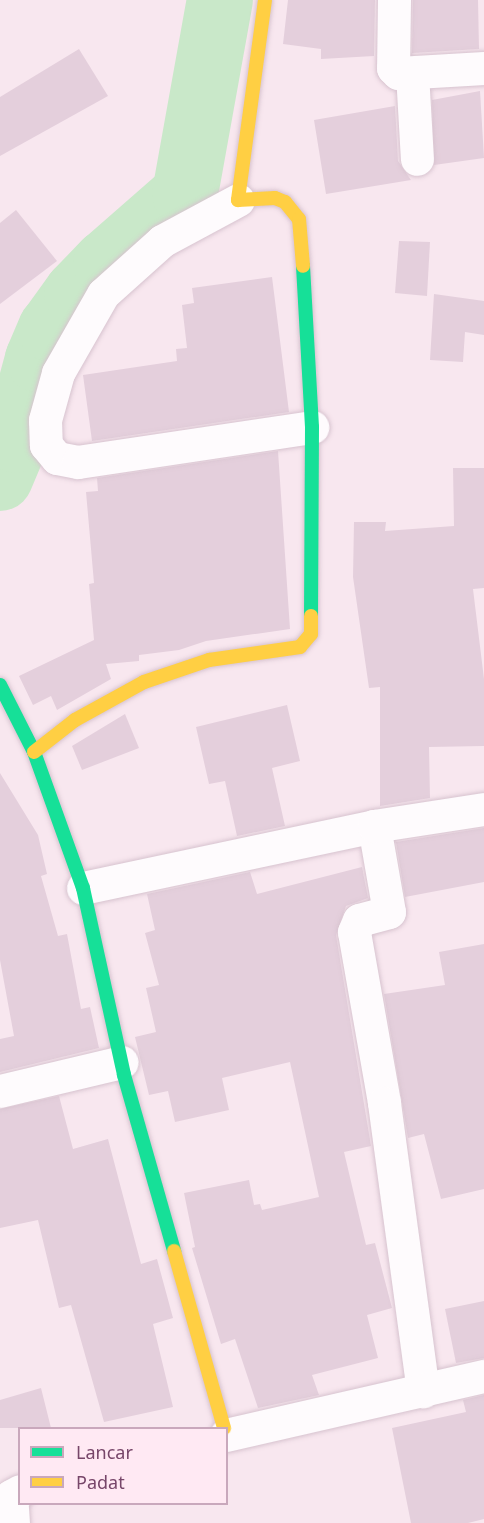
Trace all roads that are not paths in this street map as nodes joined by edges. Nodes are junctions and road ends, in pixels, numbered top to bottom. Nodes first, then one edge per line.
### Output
1 (265, 0) edge
2 (394, 0) edge
3 (484, 68) edge
4 (412, 73) junction
5 (417, 159) dead end
6 (238, 200) junction
7 (312, 427) junction
8 (0, 685) edge
9 (34, 752) junction
10 (484, 809) edge
11 (374, 826) junction
12 (83, 888) junction
13 (122, 1062) junction
14 (0, 1091) edge
15 (484, 1376) edge
16 (423, 1391) junction
17 (224, 1427) edge
18 (228, 1436) edge

1 - 6 street
2 - 4 street
3 - 4 street
4 - 5 street
6 - 7 street
6 - 7 street
7 - 9 street
8 - 9 street
9 - 12 street
10 - 11 street
11 - 12 street
11 - 16 street
12 - 13 street
13 - 14 street
13 - 17 street
15 - 16 street
16 - 18 street

